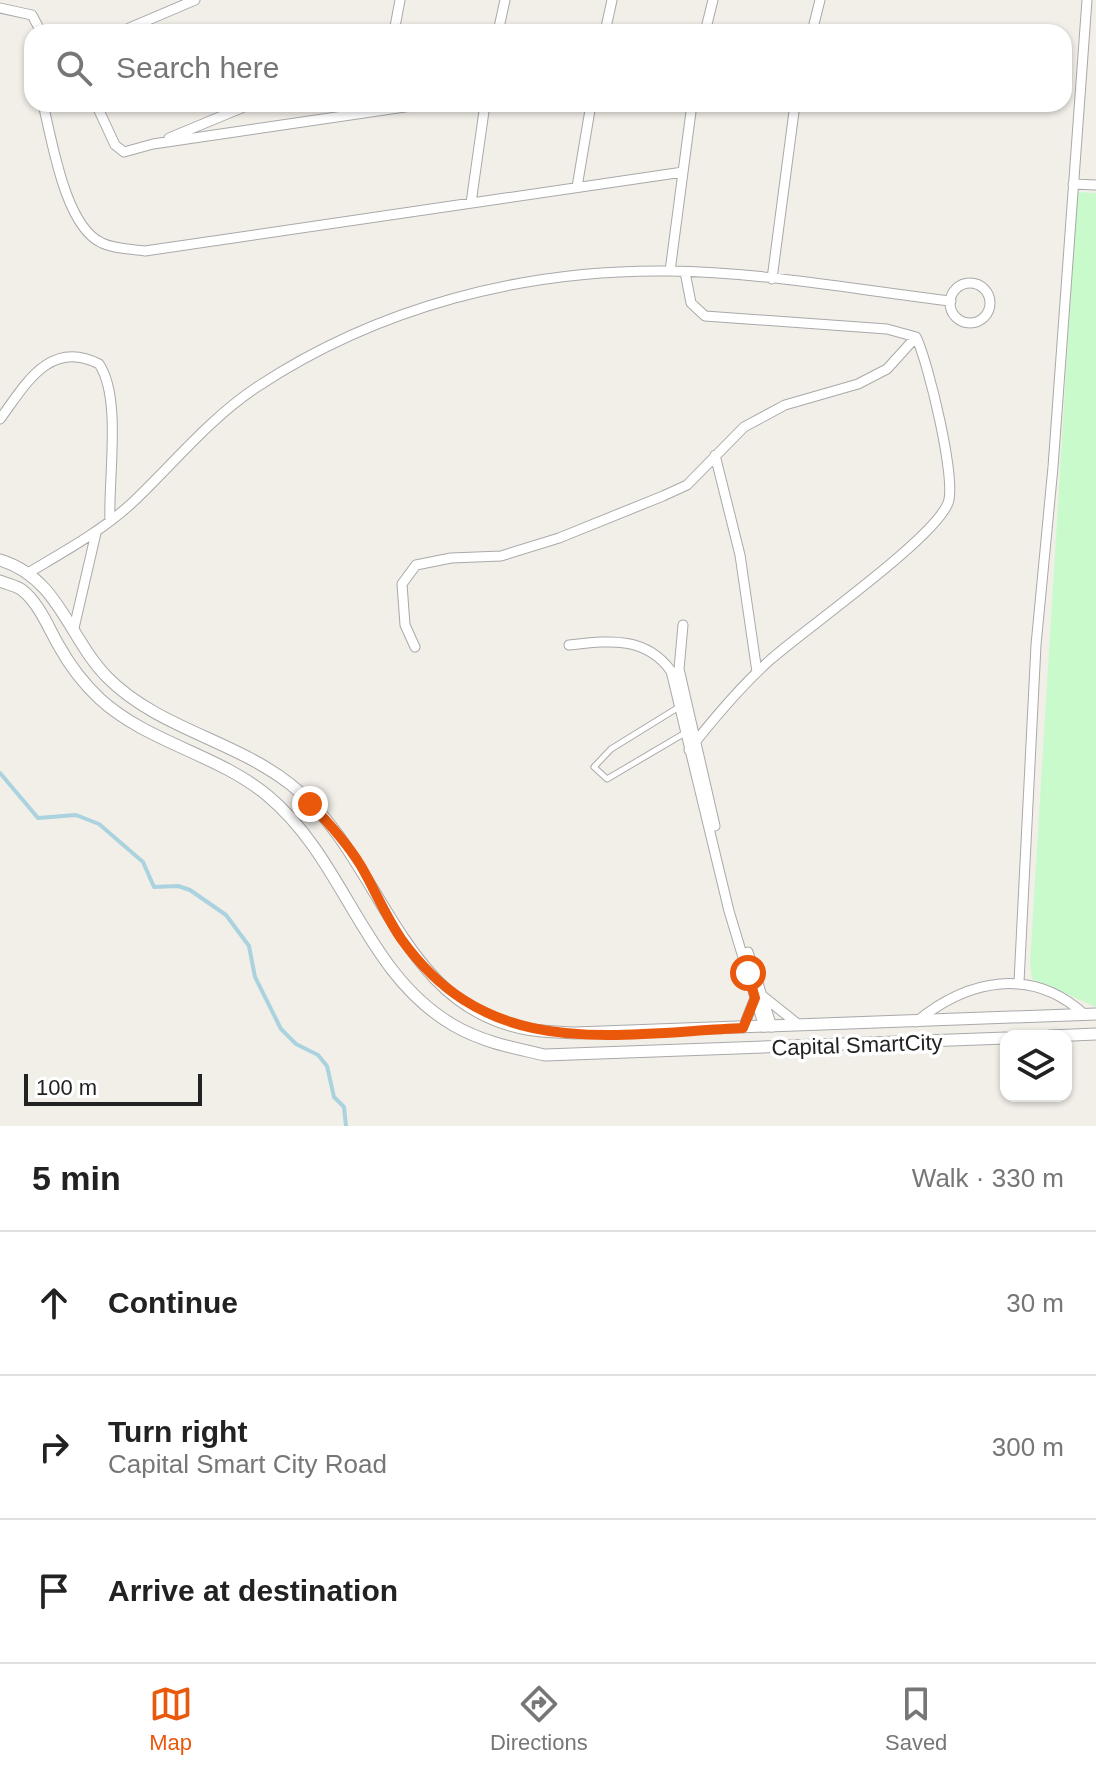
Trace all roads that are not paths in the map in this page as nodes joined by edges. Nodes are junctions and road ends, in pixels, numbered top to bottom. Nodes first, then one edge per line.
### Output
1 (195, 0) edge
2 (400, 0) edge
3 (505, 0) edge
4 (612, 0) edge
5 (713, 0) edge
6 (820, 0) edge
7 (1087, 0) edge
8 (0, 8) edge
9 (37, 24) edge
10 (139, 24) edge
11 (394, 24) edge
12 (500, 24) edge
13 (607, 24) edge
14 (707, 24) edge
15 (814, 24) edge
16 (45, 112) edge
17 (100, 112) edge
18 (231, 112) edge
19 (354, 112) edge
20 (484, 112) edge
21 (590, 112) edge
22 (691, 112) edge
23 (794, 112) edge
24 (153, 144) junction
25 (683, 172) junction
26 (1073, 184) junction
27 (1096, 185) edge
28 (577, 187) junction
29 (471, 203) junction
30 (670, 271) junction
31 (685, 272) junction
32 (772, 279) junction
33 (951, 301) junction
34 (916, 337) junction
35 (0, 419) edge
36 (715, 455) junction
37 (110, 521) junction
38 (96, 533) junction
39 (0, 560) edge
40 (28, 573) junction
41 (0, 581) edge
42 (683, 625) dead end
43 (74, 628) junction
44 (569, 645) dead end
45 (415, 647) dead end
46 (675, 670) junction
47 (757, 672) junction
48 (679, 707) junction
49 (685, 733) junction
50 (692, 746) junction
51 (1019, 982) junction
52 (758, 996) junction
53 (1091, 1015) edge
54 (916, 1022) junction
55 (800, 1026) junction
56 (768, 1027) junction
57 (743, 1028) junction
58 (1096, 1034) edge
59 (1072, 1035) edge
60 (1000, 1038) edge

1 - 10 street
2 - 11 street
3 - 12 street
4 - 13 street
5 - 14 street
6 - 15 street
7 - 26 street
8 - 9 street
16 - 29 street
17 - 24 street
18 - 24 street
19 - 24 street
20 - 29 street
21 - 28 street
22 - 25 street
23 - 32 street
25 - 28 street
25 - 30 street
26 - 27 street
26 - 51 street
28 - 29 street
30 - 31 street
30 - 37 street
31 - 32 street
31 - 34 street
32 - 33 street
33 - 33 street
34 - 36 street
34 - 47 street
35 - 37 street
36 - 45 street
36 - 47 street
37 - 38 street
38 - 40 street
38 - 43 street
39 - 40 street
40 - 43 street
41 - 60 street, Capital SmartCity
42 - 46 street
43 - 57 street
44 - 46 street
46 - 48 street
46 - 50 street
47 - 50 street
48 - 49 street
48 - 49 lane
49 - 50 street
50 - 52 street
51 - 53 street
51 - 54 street
52 - 55 street
52 - 56 street
52 - 57 street
53 - 54 street
54 - 55 street
55 - 56 street
56 - 57 street
58 - 59 street

